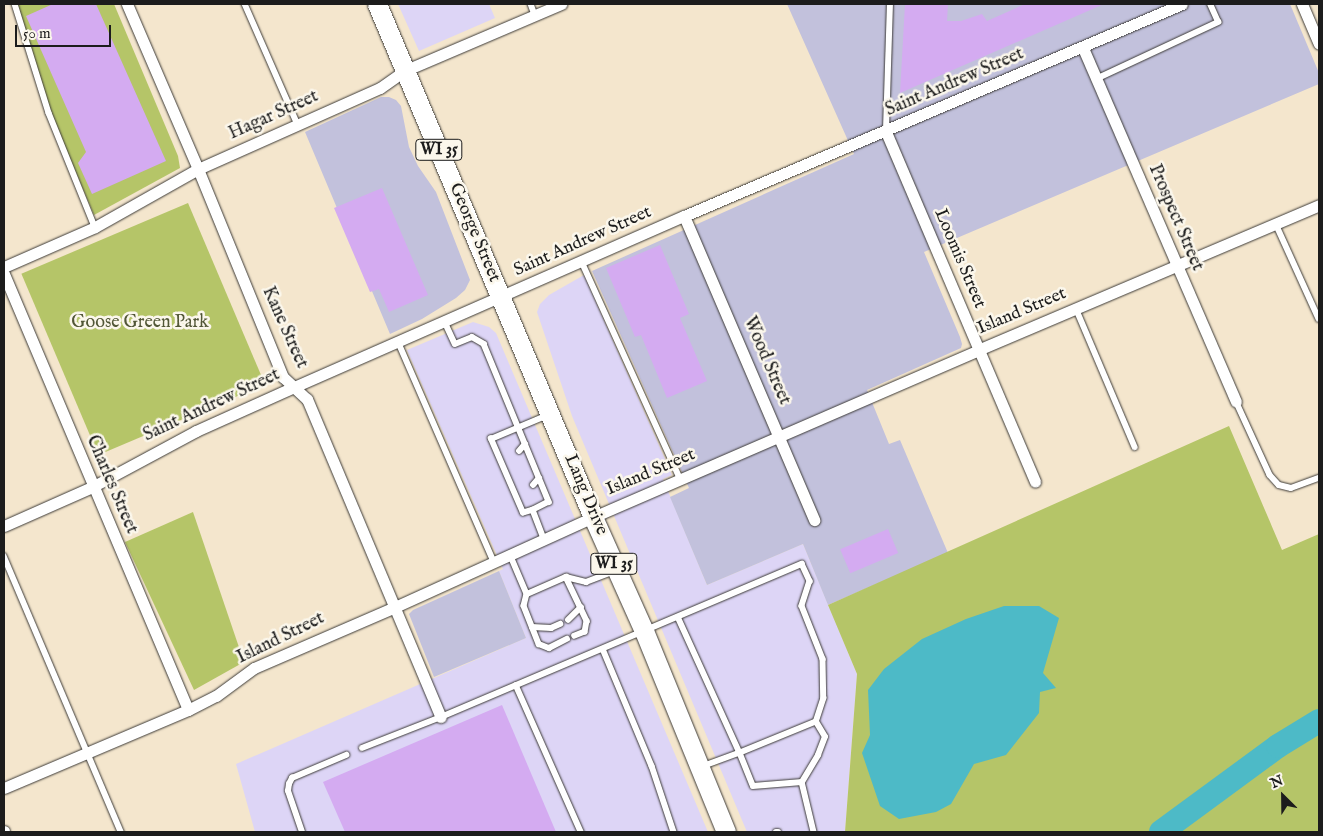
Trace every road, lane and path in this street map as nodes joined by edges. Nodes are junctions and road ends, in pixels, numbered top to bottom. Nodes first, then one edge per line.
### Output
1 (15, 4) edge
2 (127, 4) edge
3 (245, 4) edge
4 (377, 4) edge
5 (561, 4) edge
6 (890, 4) edge
7 (1182, 4) edge
8 (1210, 4) edge
9 (1302, 4) edge
10 (533, 9) edge
11 (1319, 44) edge
12 (1083, 48) junction
13 (404, 71) junction
14 (1096, 78) junction
15 (298, 125) junction
16 (886, 132) junction
17 (198, 169) junction
18 (1319, 205) edge
19 (684, 216) junction
20 (1276, 224) junction
21 (94, 227) junction
22 (582, 262) junction
23 (1176, 265) junction
24 (4, 267) edge
25 (4, 274) edge
26 (502, 296) junction
27 (1076, 308) junction
28 (1319, 319) edge
29 (444, 320) junction
30 (398, 341) junction
31 (978, 350) junction
32 (294, 387) junction
33 (1236, 401) joint
34 (550, 414) junction
35 (518, 427) junction
36 (780, 437) junction
37 (525, 444) junction
38 (1135, 447) dead end
39 (519, 451) dead end
40 (532, 460) junction
41 (526, 467) dead end
42 (539, 478) junction
43 (1319, 478) edge
44 (515, 480) dead end
45 (681, 480) junction
46 (1035, 482) dead end
47 (511, 485) junction
48 (532, 486) dead end
49 (92, 487) junction
50 (523, 497) dead end
51 (518, 503) junction
52 (533, 510) junction
53 (593, 517) junction
54 (814, 520) dead end
55 (4, 526) edge
56 (544, 539) junction
57 (510, 554) junction
58 (4, 556) edge
59 (494, 562) junction
60 (617, 571) junction
61 (566, 577) junction
62 (527, 594) junction
63 (394, 607) junction
64 (581, 607) junction
65 (678, 617) junction
66 (568, 620) dead end
67 (560, 624) dead end
68 (532, 627) junction
69 (644, 631) junction
70 (575, 636) dead end
71 (568, 639) dead end
72 (603, 649) junction
73 (516, 685) junction
74 (188, 710) junction
75 (441, 717) junction
76 (816, 722) junction
77 (362, 748) dead end
78 (86, 753) junction
79 (740, 753) junction
80 (346, 755) dead end
81 (701, 767) junction
82 (802, 782) junction
83 (4, 788) edge
84 (122, 832) edge
85 (302, 832) edge
86 (582, 832) edge
87 (674, 832) edge
88 (726, 832) edge
89 (814, 832) edge

1 - 21 lane
2 - 17 street, Kane Street
3 - 15 lane
4 - 13 main road, George Street / WI 35
5 - 10 street, Hagar Street
6 - 16 lane
7 - 12 street, Saint Andrew Street
8 - 14 lane
9 - 11 street
10 - 13 street, Hagar Street
12 - 14 street, Prospect Street
12 - 16 street, Saint Andrew Street
13 - 15 street, Hagar Street
13 - 26 main road, George Street / WI 35
14 - 23 street, Prospect Street
15 - 17 street, Hagar Street
16 - 19 street, Saint Andrew Street
16 - 31 street, Loomis Street
17 - 21 street, Hagar Street
17 - 32 street, Kane Street
18 - 20 street, Island Street
19 - 22 street, Saint Andrew Street
19 - 36 street, Wood Street
20 - 23 street, Island Street
20 - 28 lane
21 - 24 street, Hagar Street
22 - 26 street, Saint Andrew Street
22 - 45 lane
23 - 27 street, Island Street
23 - 33 street, Prospect Street
25 - 49 street, Charles Street
26 - 29 street, Saint Andrew Street
26 - 34 main road, Lang Drive / WI 35
27 - 31 street, Island Street
27 - 38 lane
29 - 30 street, Saint Andrew Street
29 - 35 lane
30 - 32 street, Saint Andrew Street
30 - 59 lane
31 - 36 street, Island Street
31 - 46 street, Loomis Street
32 - 49 street, Saint Andrew Street
32 - 63 street, Kane Street
33 - 43 lane
34 - 35 lane
34 - 53 main road, Lang Drive / WI 35
35 - 37 lane
35 - 47 lane
36 - 45 street, Island Street
36 - 54 street, Wood Street
37 - 39 lane
37 - 40 lane
40 - 41 lane
40 - 42 lane
42 - 48 lane
42 - 52 lane
44 - 47 lane
45 - 53 street, Island Street
47 - 51 lane
49 - 55 street, Saint Andrew Street
49 - 74 street, Charles Street
50 - 51 lane
51 - 52 lane
52 - 56 lane
53 - 56 street, Island Street
53 - 60 main road, Lang Drive / WI 35
56 - 57 street, Island Street
57 - 59 street, Island Street
57 - 62 lane
58 - 78 lane
59 - 63 street, Island Street
60 - 61 lane
60 - 69 main road, Lang Drive / WI 35
61 - 62 lane
61 - 64 lane
62 - 68 lane
63 - 74 street, Island Street
63 - 75 street, Kane Street
64 - 66 lane
64 - 70 lane
65 - 69 lane
65 - 76 lane
65 - 79 lane
67 - 68 lane
68 - 71 lane
69 - 72 lane
69 - 81 main road, Lang Drive / WI 35
72 - 73 lane
72 - 87 lane
73 - 75 lane
73 - 86 lane
74 - 78 street, Island Street
75 - 77 lane
76 - 79 lane
76 - 82 lane
78 - 83 street, Island Street
78 - 84 lane
79 - 81 lane
79 - 82 lane
80 - 85 lane
81 - 88 main road, Lang Drive / WI 35
82 - 89 lane

